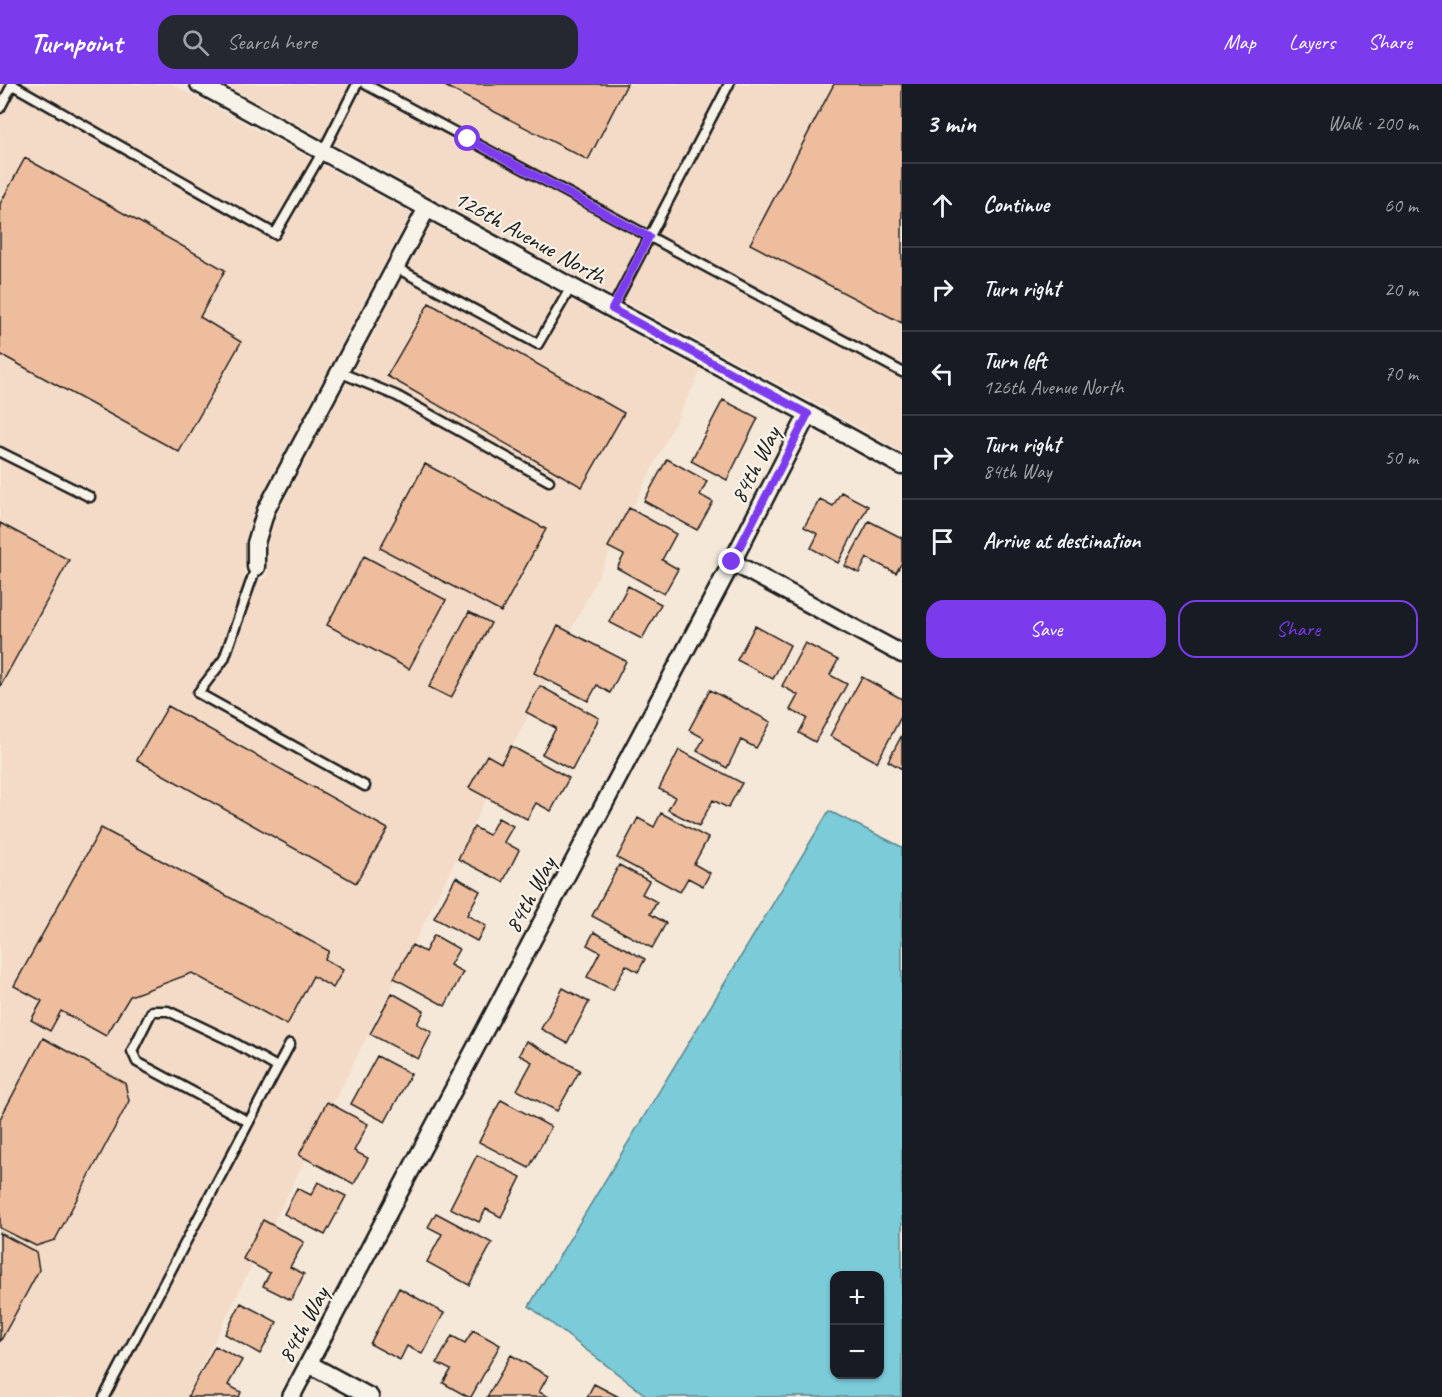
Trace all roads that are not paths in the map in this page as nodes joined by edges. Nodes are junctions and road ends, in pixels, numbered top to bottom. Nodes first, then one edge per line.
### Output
1 (11, 84) edge
2 (199, 84) edge
3 (357, 84) edge
4 (365, 84) edge
5 (729, 84) edge
6 (0, 108) edge
7 (322, 151) junction
8 (426, 208) junction
9 (649, 237) junction
10 (395, 267) junction
11 (571, 287) junction
12 (612, 309) junction
13 (339, 372) junction
14 (902, 372) edge
15 (808, 414) junction
16 (0, 452) edge
17 (902, 466) edge
18 (549, 481) dead end
19 (90, 497) dead end
20 (732, 562) junction
21 (256, 567) joint
22 (902, 654) edge
23 (364, 786) dead end
24 (290, 1044) dead end
25 (278, 1067) junction
26 (249, 1122) junction
27 (309, 1364) junction
28 (104, 1397) edge
29 (291, 1397) edge
30 (369, 1397) edge

1 - 6 lane
1 - 7 lane
2 - 7 street, 126th Avenue North
3 - 7 lane
4 - 9 lane
5 - 9 lane
7 - 8 street, 126th Avenue North
8 - 10 street
8 - 11 street, 126th Avenue North
9 - 12 lane
9 - 14 lane
10 - 11 lane
10 - 13 street
11 - 12 street, 126th Avenue North
12 - 15 street, 126th Avenue North
13 - 18 lane
13 - 21 street
15 - 17 street, 126th Avenue North
15 - 20 street, 84th Way
16 - 19 lane
20 - 22 street
20 - 27 street, 84th Way
21 - 23 lane
24 - 25 lane
25 - 26 lane
25 - 26 lane
26 - 28 lane
27 - 29 street, 84th Way
27 - 30 street

